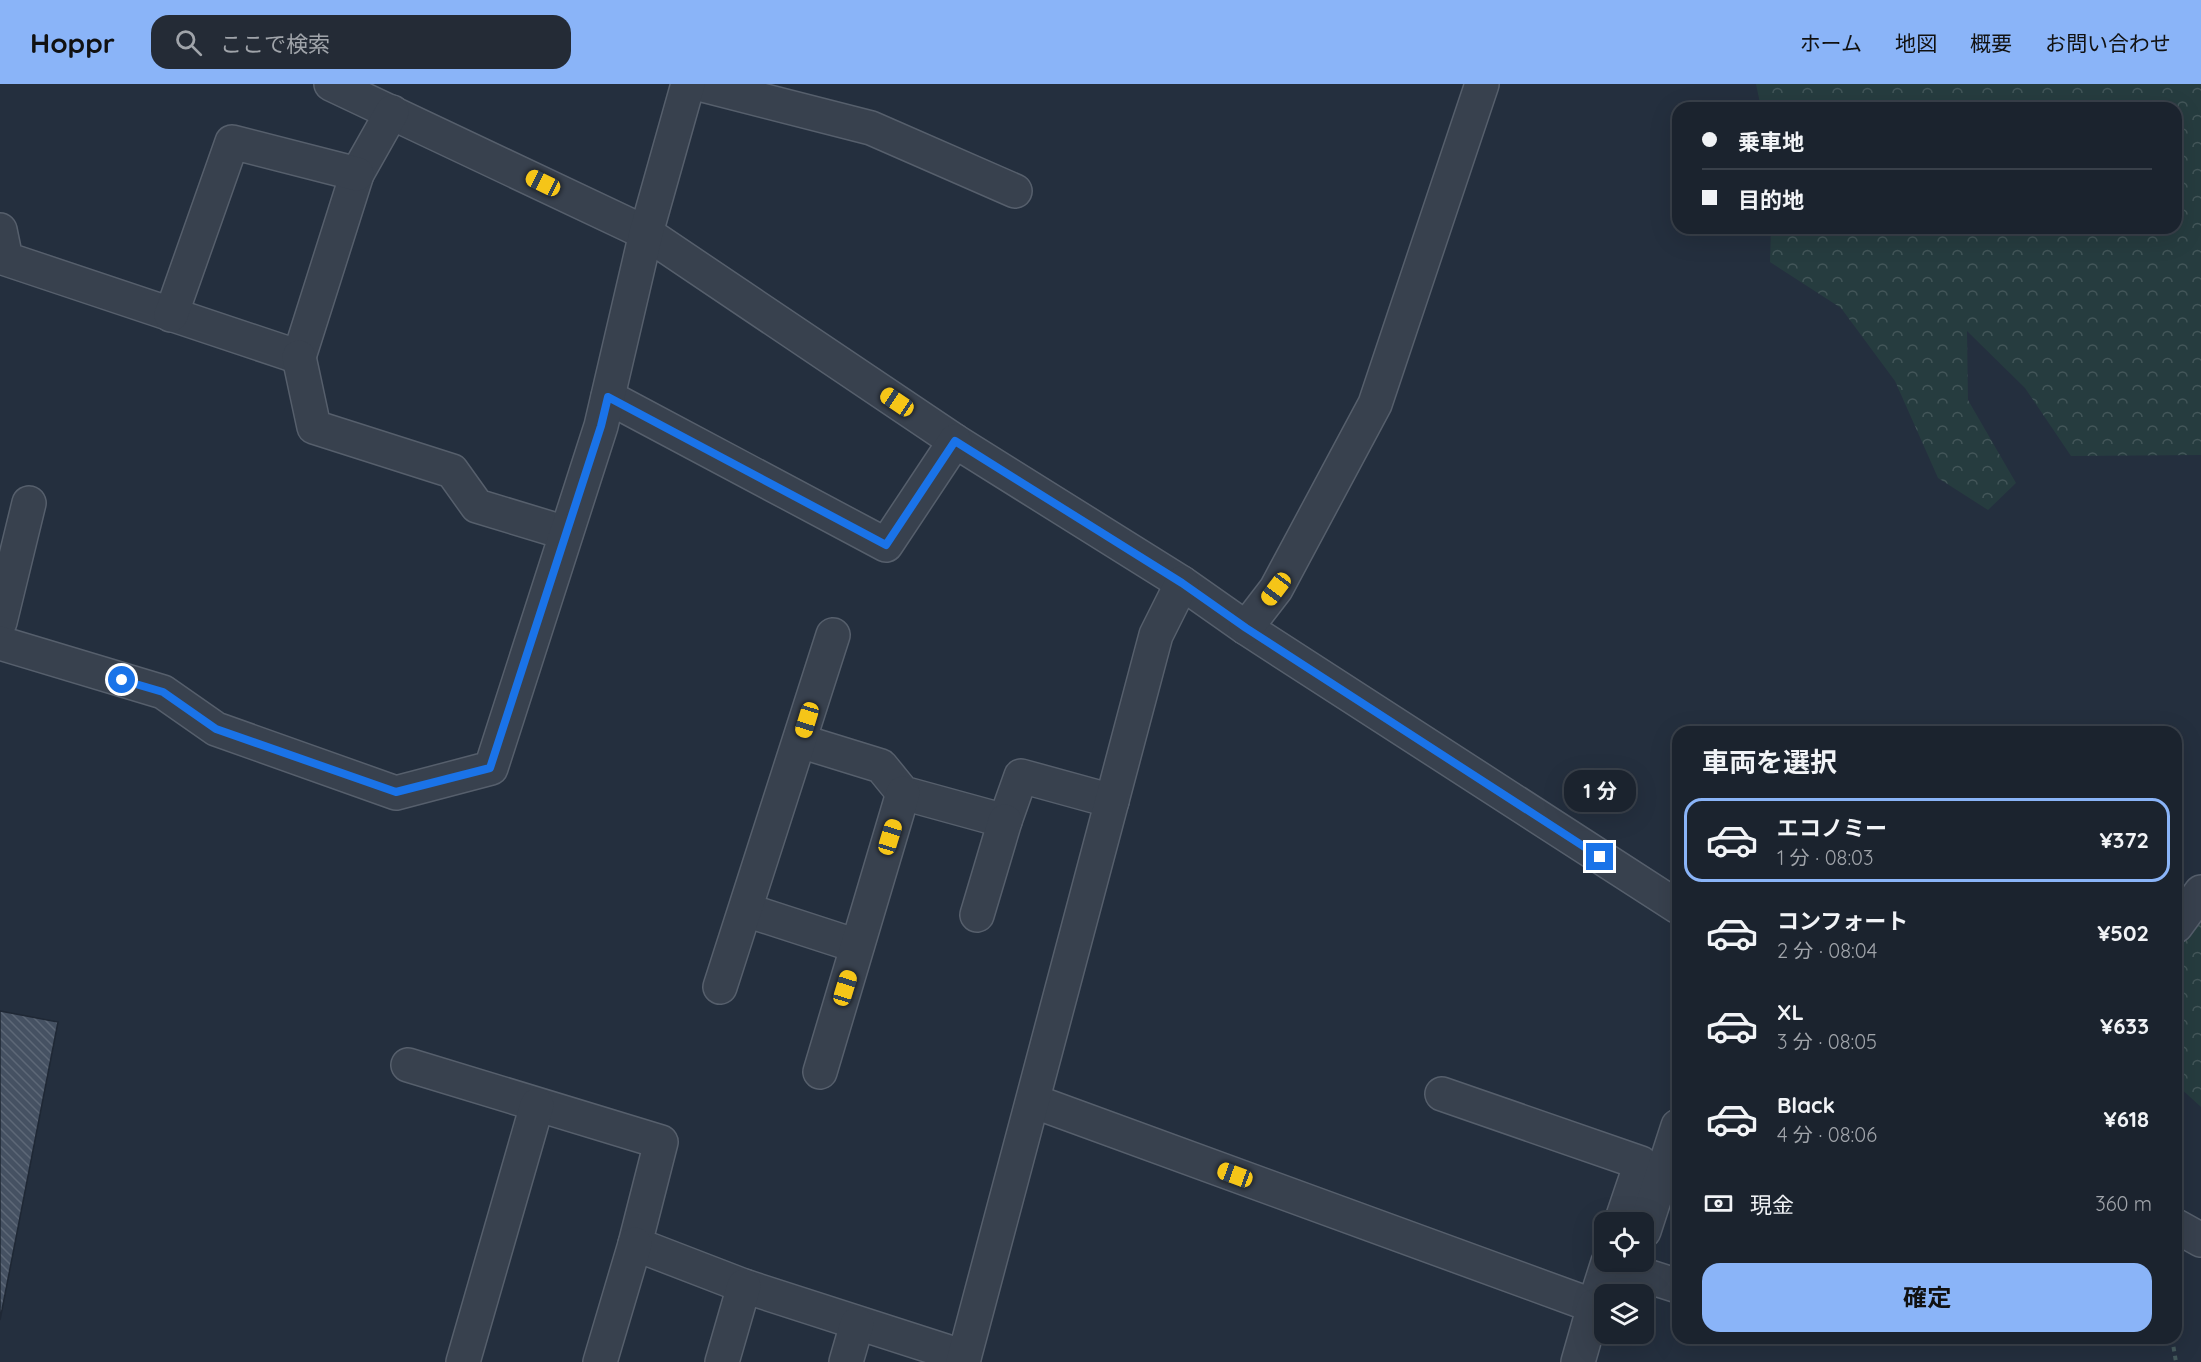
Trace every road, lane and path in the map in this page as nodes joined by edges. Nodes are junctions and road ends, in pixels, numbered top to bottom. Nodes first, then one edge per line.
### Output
1 (331, 84) edge
2 (688, 84) edge
3 (699, 84) edge
4 (1482, 84) edge
5 (392, 112) junction
6 (357, 174) junction
7 (1015, 190) dead end
8 (0, 230) edge
9 (646, 233) junction
10 (171, 315) junction
11 (299, 357) junction
12 (608, 397) junction
13 (955, 441) junction
14 (29, 503) dead end
15 (566, 533) junction
16 (1182, 583) junction
17 (0, 622) edge
18 (1246, 628) junction
19 (833, 635) dead end
20 (0, 642) edge
21 (800, 741) junction
22 (903, 793) junction
23 (1112, 801) junction
24 (1005, 820) junction
25 (2201, 892) edge
26 (1672, 904) edge
27 (746, 910) junction
28 (976, 915) dead end
29 (2182, 918) edge
30 (857, 946) junction
31 (720, 987) dead end
32 (408, 1065) dead end
33 (819, 1072) dead end
34 (1442, 1094) dead end
35 (1033, 1101) junction
36 (537, 1105) junction
37 (1672, 1145) edge
38 (1624, 1212) edge
39 (1650, 1212) edge
40 (2182, 1229) edge
41 (2201, 1240) edge
42 (635, 1244) junction
43 (1624, 1272) edge
44 (1672, 1284) edge
45 (744, 1286) junction
46 (1594, 1306) edge
47 (857, 1324) junction
48 (1594, 1330) edge
49 (2173, 1344) edge
50 (964, 1360) edge
51 (1587, 1360) edge
52 (464, 1362) edge
53 (600, 1362) edge
54 (722, 1362) edge
55 (846, 1362) edge
56 (2176, 1362) edge

1 - 5 street
2 - 9 street
3 - 7 street
4 - 18 street
5 - 6 street
5 - 9 street
6 - 10 street
6 - 11 street
8 - 10 street
9 - 12 street
9 - 13 street
10 - 11 street
11 - 15 street
12 - 13 street
12 - 15 street
13 - 16 street
14 - 17 street
15 - 20 street
16 - 18 street
16 - 23 street
18 - 26 street
19 - 21 street
21 - 22 street
21 - 27 street
22 - 24 street
22 - 30 street
23 - 24 street
23 - 35 street
24 - 28 street
25 - 29 street
27 - 30 street
27 - 31 street
30 - 33 street
32 - 36 street
34 - 38 street
35 - 46 street
35 - 50 street
36 - 42 street
36 - 52 street
37 - 39 street
40 - 41 street
42 - 45 street
42 - 53 street
43 - 44 street
45 - 47 street
45 - 54 street
47 - 50 street
47 - 55 street
48 - 51 street
49 - 56 path

